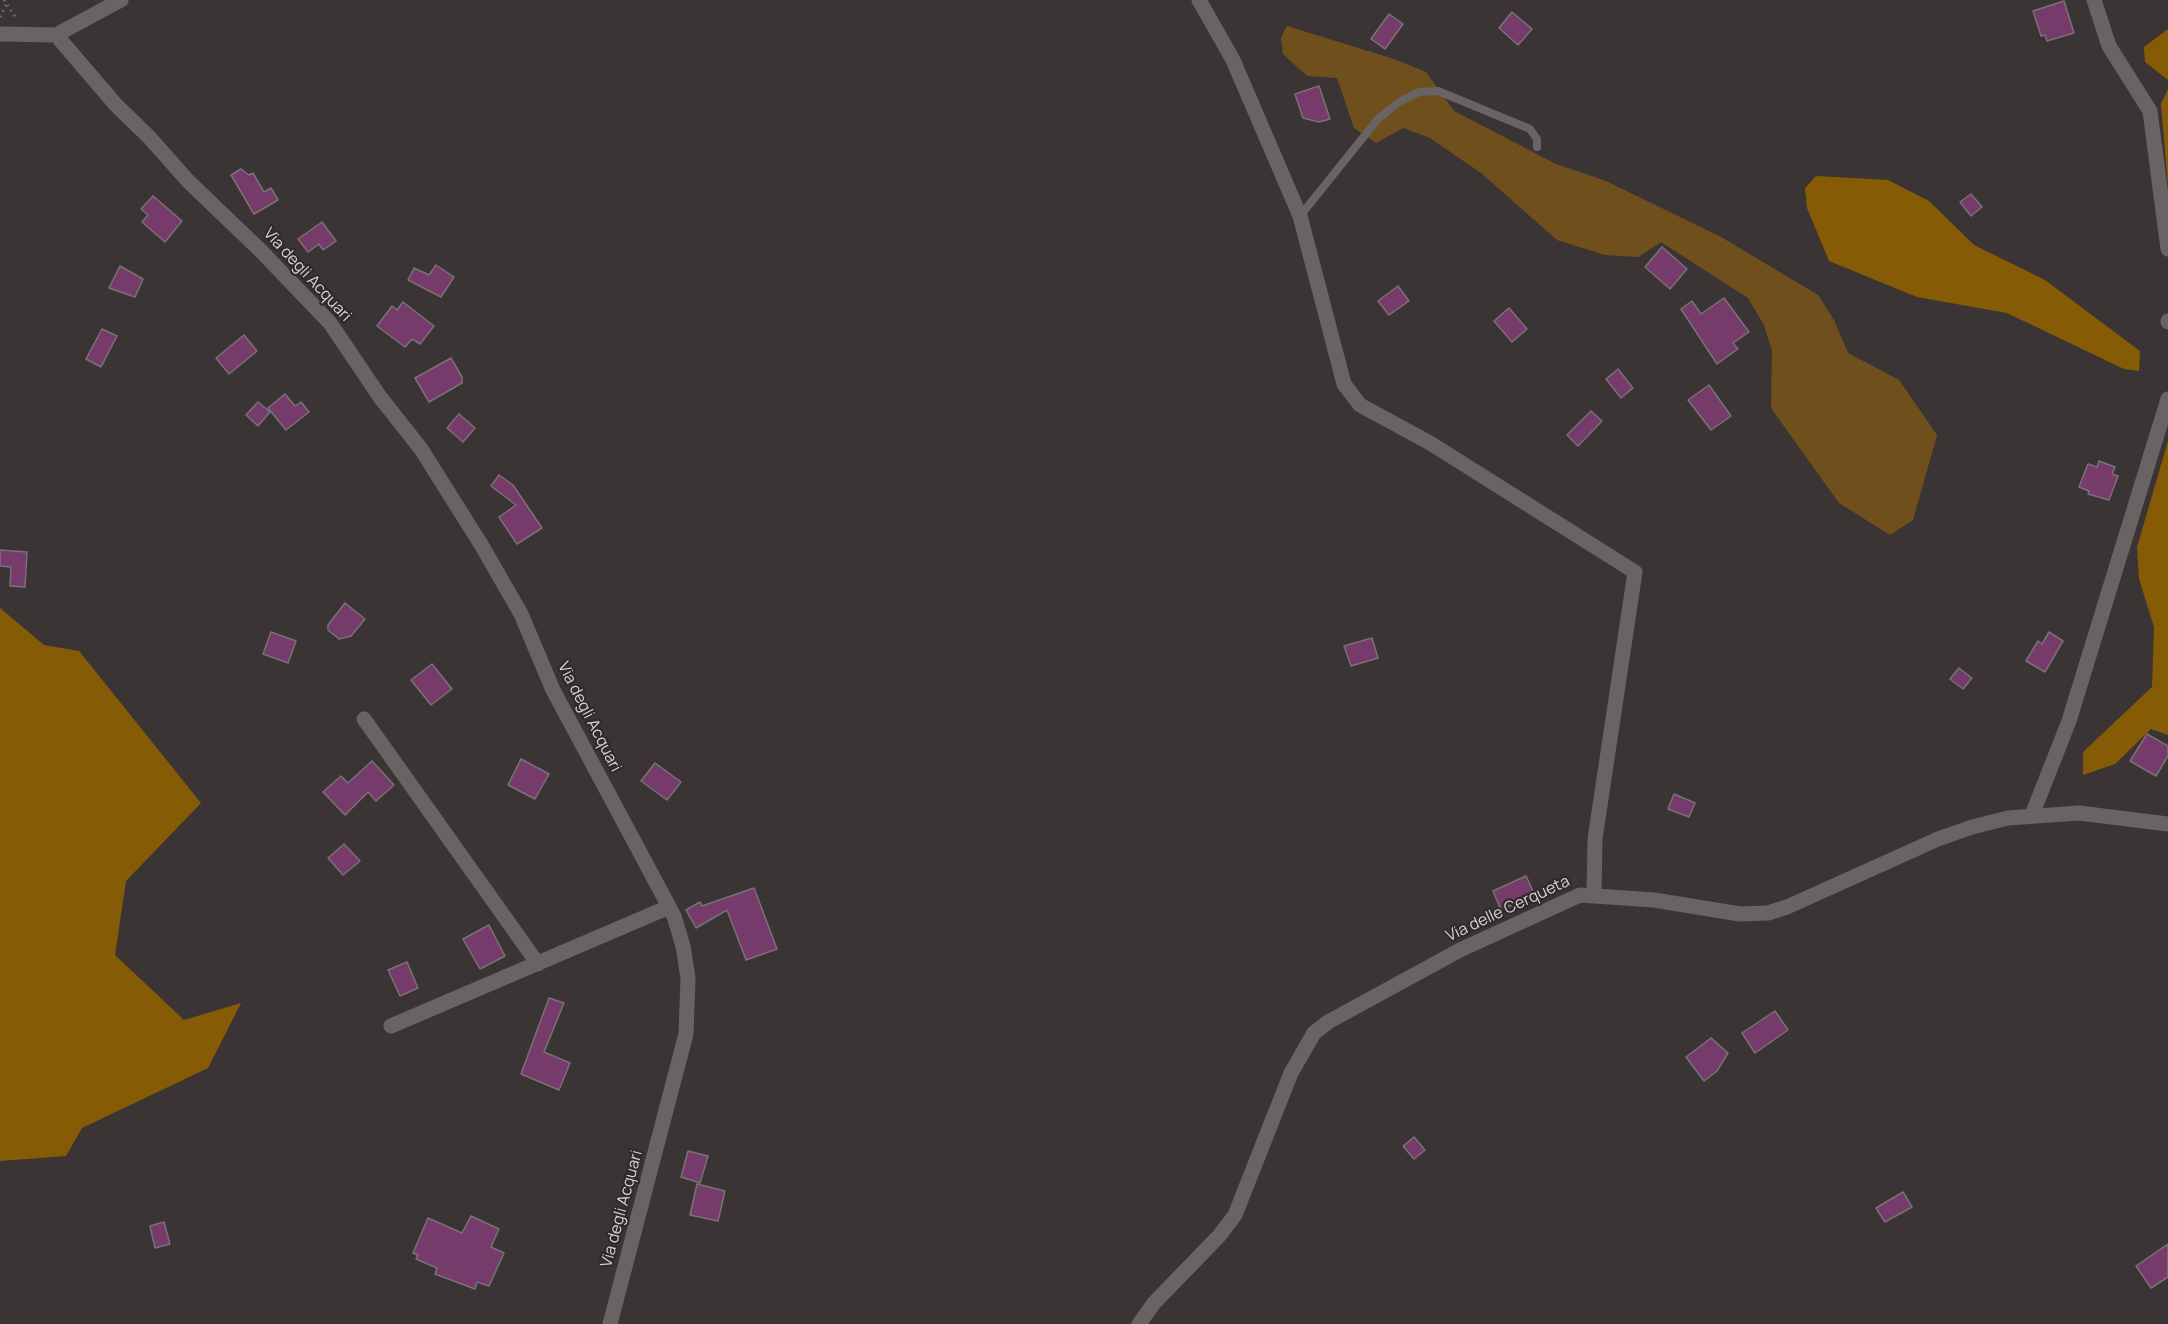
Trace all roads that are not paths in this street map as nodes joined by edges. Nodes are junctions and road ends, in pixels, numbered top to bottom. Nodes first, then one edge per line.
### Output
1 (121, 0) edge
2 (1199, 0) edge
3 (2094, 0) edge
4 (0, 34) edge
5 (56, 35) junction
6 (1537, 147) dead end
7 (1300, 216) junction
8 (2168, 249) edge
9 (2168, 399) edge
10 (364, 718) dead end
11 (2032, 815) junction
12 (2168, 824) edge
13 (1594, 894) junction
14 (669, 907) junction
15 (538, 964) junction
16 (391, 1026) dead end
17 (610, 1324) edge
18 (1139, 1324) edge

1 - 5 street
2 - 7 street
3 - 8 street
4 - 5 street
5 - 14 street, Via degli Acquari
6 - 7 lane
7 - 13 street
9 - 11 street
10 - 15 street
11 - 12 street, Via delle Cerqueta
11 - 13 street, Via delle Cerqueta
13 - 18 street, Via delle Cerqueta
14 - 15 street
14 - 17 street, Via degli Acquari
15 - 16 street

